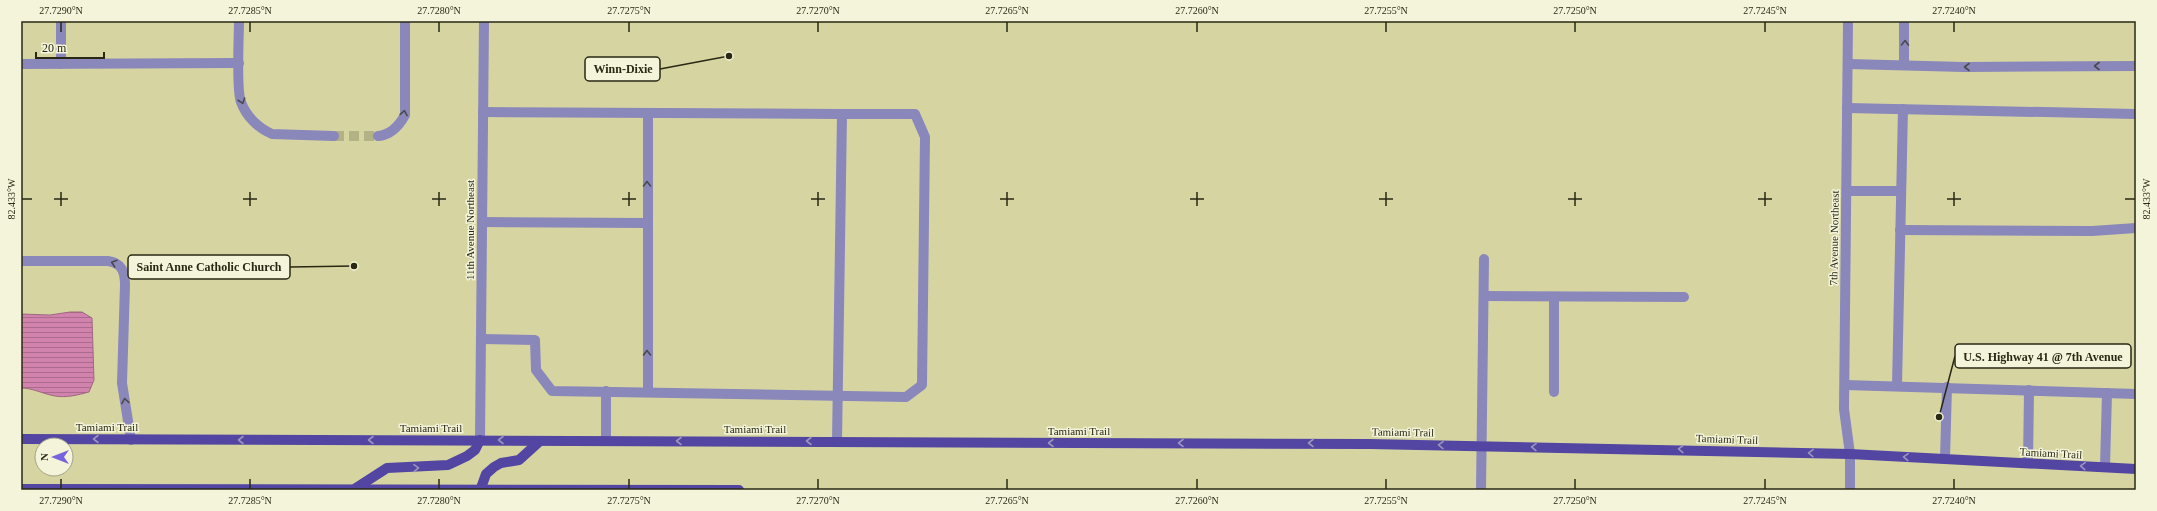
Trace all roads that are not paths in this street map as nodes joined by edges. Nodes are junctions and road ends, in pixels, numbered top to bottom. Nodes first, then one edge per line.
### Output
1 (61, 21) edge
2 (239, 21) edge
3 (405, 21) edge
4 (484, 21) edge
5 (1848, 21) edge
6 (1904, 21) edge
7 (239, 63) junction
8 (21, 64) edge
9 (61, 64) junction
10 (1848, 64) junction
11 (1904, 65) junction
12 (2136, 66) edge
13 (1847, 108) junction
14 (1903, 109) junction
15 (483, 112) junction
16 (648, 113) junction
17 (842, 114) junction
18 (2136, 114) edge
19 (334, 136) tunnel mouth
20 (378, 136) tunnel mouth
21 (1846, 190) junction
22 (1901, 191) junction
23 (482, 222) junction
24 (647, 223) junction
25 (2136, 228) edge
26 (1900, 230) junction
27 (1484, 259) dead end
28 (21, 261) edge
29 (1484, 296) junction
30 (1554, 297) junction
31 (1684, 297) dead end
32 (481, 339) junction
33 (1845, 385) junction
34 (1897, 386) junction
35 (1947, 387) junction
36 (2029, 390) junction
37 (606, 391) junction
38 (648, 392) junction
39 (1554, 392) dead end
40 (2107, 393) junction
41 (2136, 394) edge
42 (837, 395) junction
43 (21, 439) edge
44 (131, 440) junction
45 (480, 440) junction
46 (540, 440) junction
47 (606, 441) junction
48 (837, 442) junction
49 (1480, 446) junction
50 (1850, 454) junction
51 (1945, 459) junction
52 (2028, 464) junction
53 (2105, 468) junction
54 (2136, 469) edge
55 (356, 488) junction
56 (21, 489) edge
57 (481, 489) edge
58 (554, 490) edge
59 (664, 490) edge
60 (739, 490) edge
61 (1481, 490) edge
62 (1850, 490) edge

1 - 9 street
2 - 7 street
20 -> 3 street
4 - 15 street, 11th Avenue Northeast
5 - 10 street, 7th Avenue Northeast
11 -> 6 street
7 - 9 street
7 -> 19 street
8 - 9 street
10 - 11 street
10 - 13 street, 7th Avenue Northeast
12 -> 11 street
13 - 14 street
13 - 21 street, 7th Avenue Northeast
14 - 18 street
14 - 22 street
15 - 16 street
15 - 23 street, 11th Avenue Northeast
16 - 17 street
24 -> 16 street
17 - 42 street
17 - 42 street
21 - 22 street
21 - 33 street, 7th Avenue Northeast
22 - 26 street
23 - 24 street
23 - 32 street, 11th Avenue Northeast
38 -> 24 street
25 - 26 street
26 - 34 street
27 - 29 street
44 -> 28 street
29 - 30 street
29 - 49 street
30 - 31 street
30 - 39 street
32 - 37 street
32 - 45 street, 11th Avenue Northeast
33 - 34 street
33 - 50 street, 7th Avenue Northeast
34 - 35 street
35 - 36 street
35 - 51 street
36 - 40 street
36 - 52 street
37 - 38 street
37 - 47 street
38 - 42 street
40 - 41 street
40 - 53 street
42 - 48 street
44 -> 43 main road, Tamiami Trail
45 -> 44 main road, Tamiami Trail
46 -> 45 main road, Tamiami Trail
55 -> 45 main road
46 - 47 main road, Tamiami Trail
46 - 57 main road
48 -> 47 main road, Tamiami Trail
49 -> 48 main road, Tamiami Trail
50 -> 49 main road, Tamiami Trail
49 - 61 street
51 -> 50 main road, Tamiami Trail
50 - 62 street, 7th Avenue Northeast
51 - 52 main road, Tamiami Trail
53 -> 52 main road, Tamiami Trail
53 - 54 main road, Tamiami Trail
55 - 56 main road
55 - 57 main road
57 - 58 main road
58 - 59 main road
59 - 60 main road

